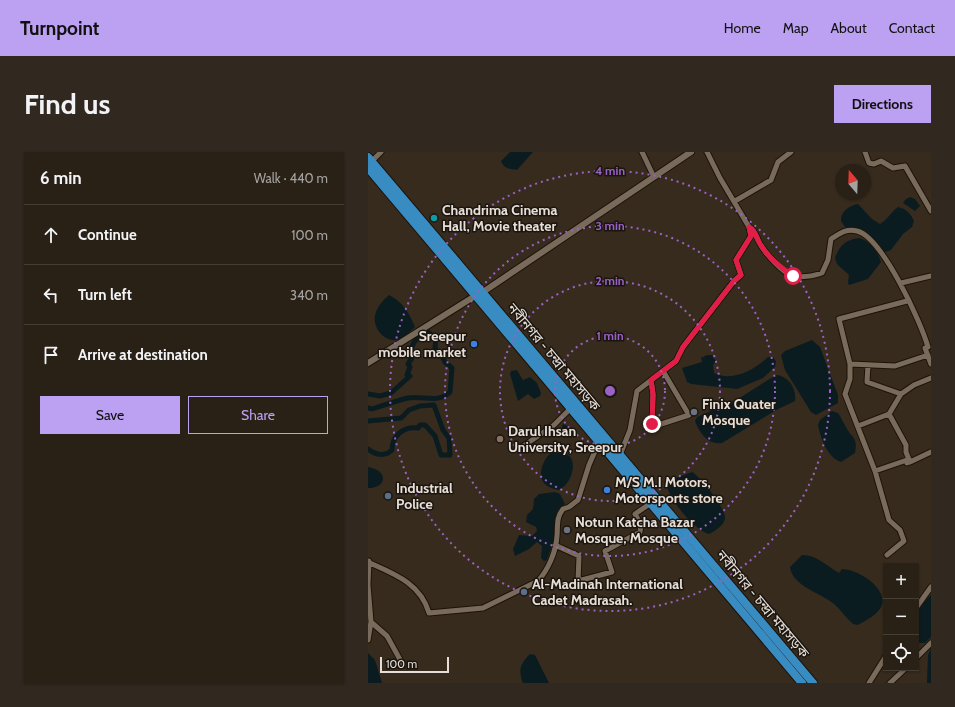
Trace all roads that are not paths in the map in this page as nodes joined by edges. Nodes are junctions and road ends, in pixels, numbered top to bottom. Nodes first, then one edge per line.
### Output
1 (381, 152) edge
2 (642, 152) edge
3 (691, 152) edge
4 (707, 152) edge
5 (791, 152) edge
6 (865, 152) edge
7 (369, 162) edge
8 (654, 177) junction
9 (735, 201) junction
10 (931, 212) edge
11 (749, 227) junction
12 (931, 276) edge
13 (901, 283) junction
14 (483, 292) junction
15 (475, 296) junction
16 (907, 301) junction
17 (928, 355) junction
18 (368, 363) edge
19 (850, 364) junction
20 (931, 364) edge
21 (868, 365) junction
22 (663, 371) junction
23 (931, 378) edge
24 (651, 380) junction
25 (901, 394) junction
26 (571, 408) junction
27 (889, 414) junction
28 (858, 426) junction
29 (599, 442) junction
30 (522, 447) dead end
31 (931, 452) edge
32 (620, 455) junction
33 (910, 462) junction
34 (875, 471) junction
35 (651, 503) junction
36 (555, 545) junction
37 (888, 555) dead end
38 (369, 561) edge
39 (368, 584) edge
40 (931, 587) edge
41 (919, 604) edge
42 (371, 622) junction
43 (368, 640) edge
44 (931, 643) edge
45 (919, 655) edge
46 (883, 661) edge
47 (403, 665) dead end
48 (903, 671) edge
49 (802, 683) edge
50 (813, 683) edge
51 (869, 683) edge
52 (890, 683) edge

1 - 7 street
2 - 8 street
3 - 8 street
4 - 9 street
5 - 9 street
6 - 10 street
7 - 14 highway, নবীনগর - চন্দ্রা মহাসড়ক
7 - 15 highway, নবীনগর - চন্দ্রা মহাসড়ক
8 - 14 street
9 - 11 street
11 - 13 street
11 - 22 street
12 - 13 street
13 - 16 street
14 - 32 highway, নবীনগর - চন্দ্রা মহাসড়ক
15 - 18 street
15 - 26 highway, নবীনগর - চন্দ্রা মহাসড়ক
16 - 17 street
16 - 19 street
17 - 20 street
17 - 21 street
19 - 21 street
19 - 28 street
21 - 25 street
22 - 24 street
22 - 24 street
23 - 25 street
24 - 32 street
25 - 27 street
26 - 29 highway, নবীনগর - চন্দ্রা মহাসড়ক
26 - 30 street
27 - 28 street
27 - 33 street
28 - 34 street
29 - 35 highway, নবীনগর - চন্দ্রা মহাসড়ক
29 - 36 street
31 - 33 street
32 - 50 highway, নবীনগর - চন্দ্রা মহাসড়ক
33 - 34 street
34 - 37 street
35 - 36 street
35 - 49 highway, নবীনগর - চন্দ্রা মহাসড়ক
36 - 38 street
38 - 39 street
39 - 42 street
40 - 41 street
42 - 43 street
42 - 47 street
44 - 45 street
46 - 51 street
48 - 52 street

